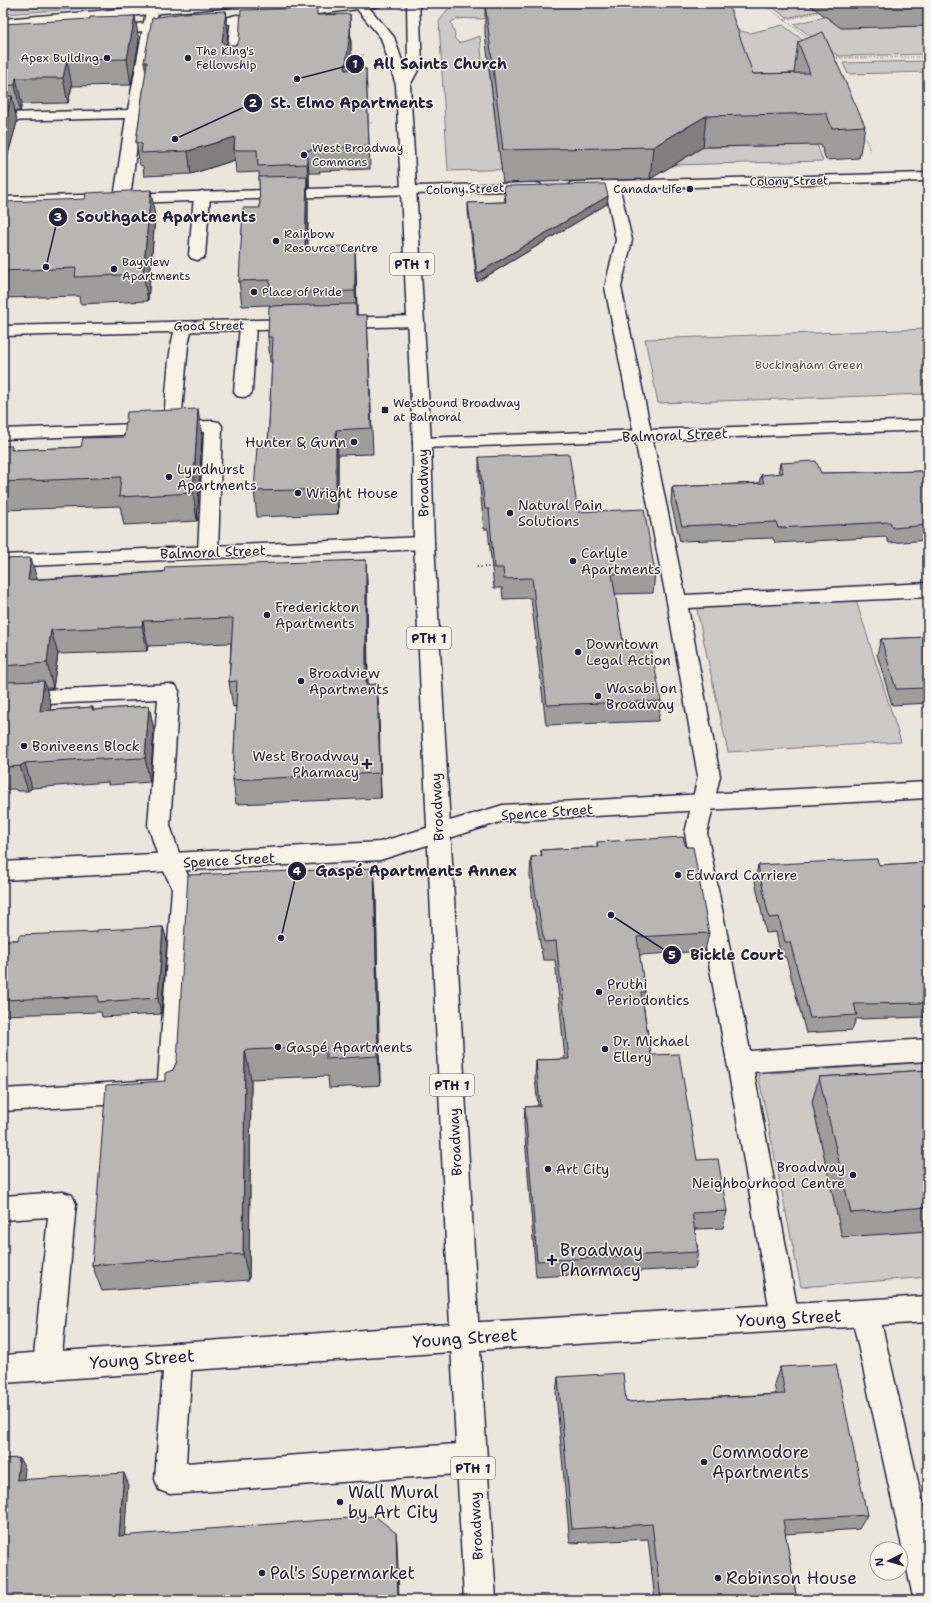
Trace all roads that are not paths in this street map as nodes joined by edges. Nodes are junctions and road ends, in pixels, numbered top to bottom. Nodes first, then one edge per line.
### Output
1 (230, 3) edge
2 (375, 3) edge
3 (413, 3) edge
4 (359, 4) edge
5 (152, 12) junction
6 (237, 19) junction
7 (3, 23) edge
8 (150, 28) junction
9 (95, 31) edge
10 (233, 63) edge
11 (403, 85) junction
12 (134, 114) junction
13 (3, 117) edge
14 (928, 177) edge
15 (612, 185) junction
16 (564, 186) edge
17 (549, 187) edge
18 (408, 191) junction
19 (202, 196) junction
20 (122, 198) junction
21 (3, 202) edge
22 (197, 255) dead end
23 (415, 321) junction
24 (248, 326) junction
25 (184, 327) junction
26 (3, 331) edge
27 (242, 392) dead end
28 (928, 425) edge
29 (172, 428) junction
30 (3, 434) edge
31 (644, 436) junction
32 (422, 443) junction
33 (424, 543) junction
34 (208, 552) junction
35 (3, 561) edge
36 (928, 590) edge
37 (677, 602) junction
38 (3, 699) edge
39 (928, 790) edge
40 (703, 803) junction
41 (439, 833) junction
42 (171, 863) junction
43 (3, 871) edge
44 (928, 1050) edge
45 (740, 1062) junction
46 (3, 1100) edge
47 (3, 1208) edge
48 (928, 1309) edge
49 (865, 1313) junction
50 (785, 1318) junction
51 (465, 1337) junction
52 (178, 1357) junction
53 (47, 1366) junction
54 (3, 1369) edge
55 (472, 1458) junction
56 (928, 1592) edge
57 (480, 1600) edge

1 - 5 main road
2 - 4 main road
3 - 11 main road
4 - 6 main road
4 - 11 main road, Broadway / PTH 1
5 - 7 main road
5 - 8 main road
6 - 8 main road
6 - 10 main road
8 - 9 main road
8 - 12 main road
11 - 18 main road, Broadway / PTH 1
12 - 13 main road
12 - 20 main road
14 - 15 main road, Colony Street
15 - 16 main road, Colony Street
15 - 31 main road
17 - 18 main road, Colony Street
18 - 19 main road, Colony Street
18 - 23 main road, Broadway / PTH 1
19 - 20 main road, Colony Street
19 - 22 main road
20 - 21 main road, Colony Street
23 - 24 main road, Good Street
23 - 32 main road, Broadway / PTH 1
24 - 25 main road, Good Street
24 - 27 main road
25 - 26 main road, Good Street
25 - 29 main road
28 - 31 main road, Balmoral Street
29 - 30 main road
29 - 34 main road
31 - 32 main road, Balmoral Street
31 - 37 main road
32 - 33 main road, Broadway / PTH 1
33 - 34 main road, Balmoral Street
33 - 41 main road, Broadway / PTH 1
34 - 35 main road, Balmoral Street
36 - 37 main road
37 - 40 main road
38 - 42 main road
39 - 40 main road, Spence Street
40 - 41 main road, Spence Street
40 - 45 main road
41 - 42 main road, Spence Street
41 - 51 main road, Broadway / PTH 1
42 - 43 main road, Spence Street
42 - 46 main road
44 - 45 main road
45 - 50 main road
47 - 53 main road
48 - 49 main road, Young Street
49 - 50 main road, Young Street
49 - 56 main road
50 - 51 main road, Young Street
51 - 52 main road, Young Street
51 - 55 main road, Broadway / PTH 1
52 - 53 main road, Young Street
52 - 55 main road
53 - 54 main road, Young Street
55 - 57 main road, Broadway / PTH 1

